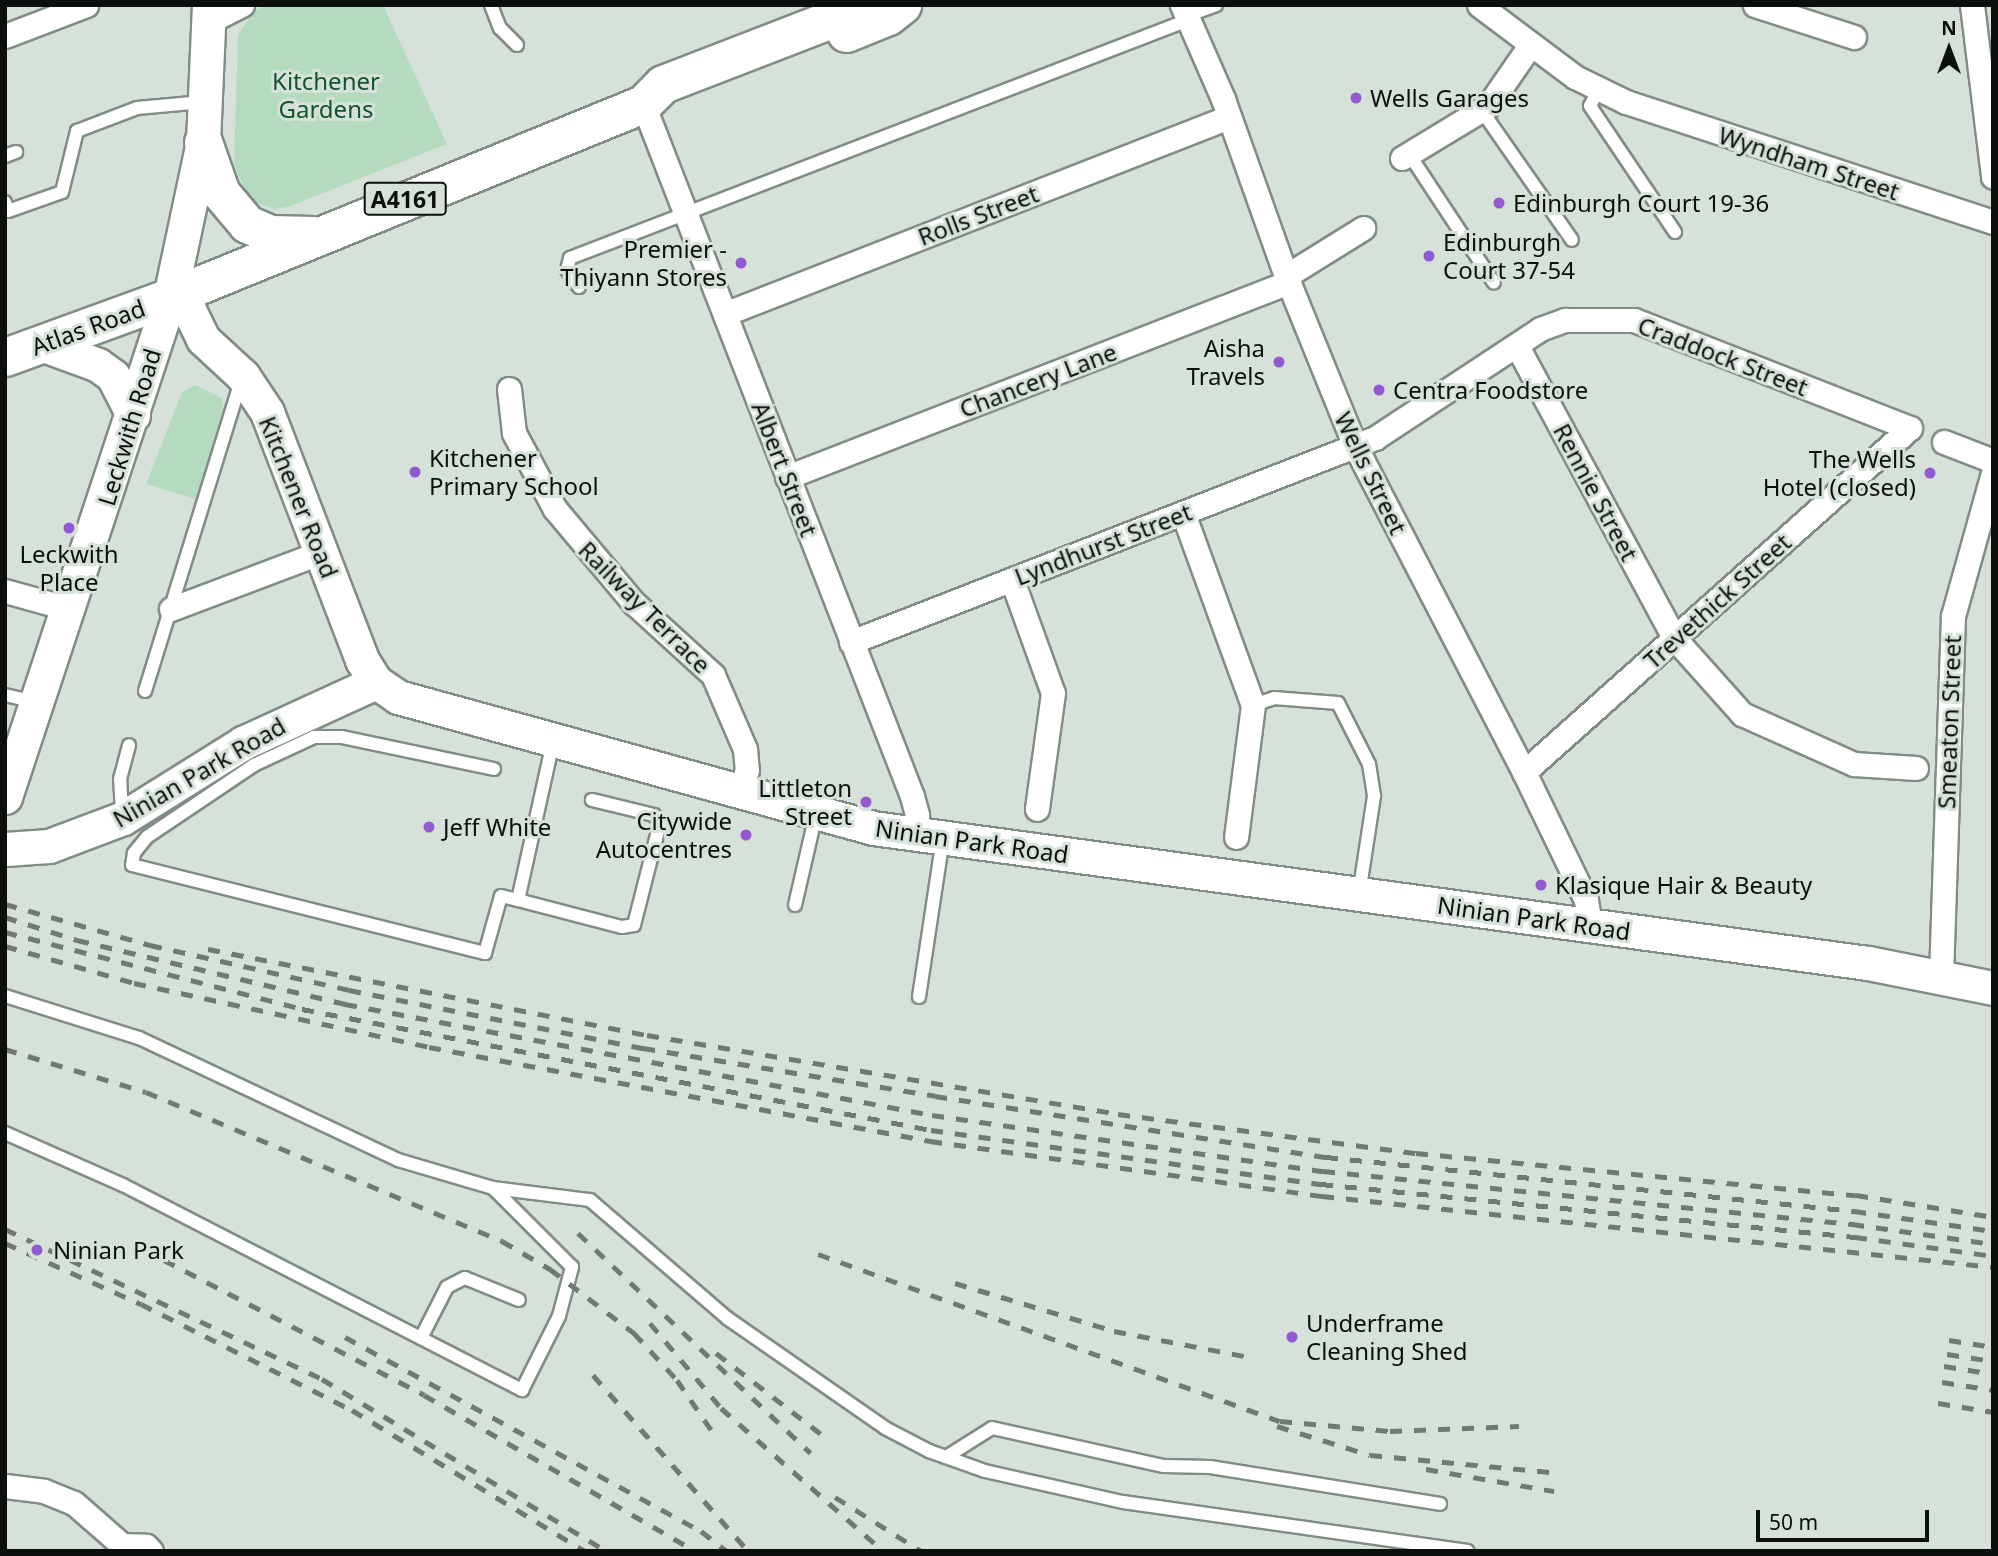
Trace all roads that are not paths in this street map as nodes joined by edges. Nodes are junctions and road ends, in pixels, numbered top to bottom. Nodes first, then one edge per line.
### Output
1 (86, 5) edge
2 (242, 5) edge
3 (491, 5) edge
4 (868, 5) edge
5 (902, 5) edge
6 (1216, 5) edge
7 (1479, 5) edge
8 (1755, 5) edge
9 (1972, 5) edge
10 (209, 13) edge
11 (1185, 14) edge
12 (37, 15) edge
13 (5, 36) edge
14 (1854, 37) dead end
15 (1531, 44) junction
16 (517, 45) dead end
17 (1599, 89) junction
18 (206, 101) junction
19 (643, 104) junction
20 (1482, 111) junction
21 (1229, 117) junction
22 (203, 142) junction
23 (1405, 156) joint
24 (1993, 177) edge
25 (5, 201) edge
26 (687, 213) junction
27 (1993, 222) edge
28 (1363, 228) dead end
29 (1675, 232) dead end
30 (318, 235) junction
31 (1572, 240) dead end
32 (1287, 279) junction
33 (1494, 284) dead end
34 (579, 287) dead end
35 (170, 297) junction
36 (727, 313) junction
37 (41, 344) junction
38 (1517, 345) junction
39 (5, 357) edge
40 (243, 376) junction
41 (509, 389) dead end
42 (133, 415) junction
43 (1910, 428) joint
44 (1944, 442) dead end
45 (1355, 446) junction
46 (1993, 461) edge
47 (1993, 473) edge
48 (787, 477) junction
49 (1183, 513) junction
50 (322, 552) junction
51 (1012, 580) junction
52 (5, 591) edge
53 (70, 609) junction
54 (170, 609) junction
55 (1675, 639) junction
56 (851, 642) junction
57 (376, 682) junction
58 (145, 691) dead end
59 (5, 695) edge
60 (37, 702) junction
61 (1253, 705) junction
62 (554, 742) junction
63 (129, 746) dead end
64 (1916, 768) dead end
65 (494, 769) dead end
66 (1524, 772) junction
67 (740, 792) junction
68 (5, 797) edge
69 (592, 800) dead end
70 (1037, 809) dead end
71 (816, 813) junction
72 (123, 818) junction
73 (928, 836) junction
74 (1236, 837) dead end
75 (5, 849) edge
76 (1359, 894) junction
77 (518, 900) junction
78 (795, 905) dead end
79 (1590, 926) junction
80 (1941, 977) junction
81 (1993, 988) edge
82 (5, 996) edge
83 (919, 997) dead end
84 (5, 1133) edge
85 (493, 1188) junction
86 (519, 1300) dead end
87 (421, 1338) junction
88 (946, 1457) junction
89 (5, 1486) edge
90 (1440, 1504) dead end
91 (120, 1548) edge
92 (151, 1551) edge
93 (1468, 1551) edge

1 - 12 street
2 - 10 street
3 - 16 lane
4 - 19 main road, A4161
5 - 19 main road, A4161
6 - 11 lane
7 - 15 street, Wyndham Street
8 - 14 street
9 - 24 street
10 - 18 street, Leckwith Road
11 - 21 street, Wells Street
11 - 26 lane
12 - 13 street
15 - 17 street, Wyndham Street
15 - 20 street
17 - 27 street, Wyndham Street
17 - 29 lane
18 - 22 street, Leckwith Road
18 - 25 lane
19 - 26 street, Albert Street
19 - 30 main road, A4161
20 - 23 street
20 - 31 lane
21 - 32 street, Wells Street
21 - 36 street, Rolls Street
22 - 30 main road
22 - 35 street, Leckwith Road
23 - 33 lane
26 - 34 lane
26 - 36 street, Albert Street
28 - 32 street, Chancery Lane
30 - 35 main road, A4161
32 - 45 street, Wells Street
32 - 48 street, Chancery Lane
35 - 37 main road, Atlas Road / A4161
35 - 40 street, Kitchener Road
35 - 42 street, Leckwith Road
36 - 48 street, Albert Street
37 - 39 main road, Atlas Road / A4161
37 - 42 street
38 - 43 street, Craddock Street
38 - 45 street, Craddock Street
38 - 55 street, Rennie Street
40 - 50 street, Kitchener Road
40 - 54 lane
41 - 67 street, Railway Terrace
42 - 53 street, Leckwith Road
43 - 55 street, Trevethick Street
44 - 46 street
45 - 49 street, Lyndhurst Street
45 - 66 street, Wells Street
47 - 80 street, Smeaton Street
48 - 56 street, Albert Street
49 - 51 street, Lyndhurst Street
49 - 61 street
50 - 54 street
50 - 57 street, Kitchener Road
51 - 56 street, Lyndhurst Street
51 - 70 street
52 - 53 street
53 - 60 street, Leckwith Road
54 - 58 lane
55 - 64 street, Rennie Street
55 - 66 street, Trevethick Street
56 - 73 street, Albert Street
57 - 62 street, Ninian Park Road
57 - 72 street, Ninian Park Road
59 - 60 lane
60 - 68 street, Leckwith Road
61 - 74 street
61 - 76 lane
62 - 67 street, Ninian Park Road
62 - 77 lane
63 - 72 lane
65 - 77 lane
66 - 79 street, Wells Street
67 - 71 street, Ninian Park Road
69 - 77 lane
71 - 73 street, Ninian Park Road
71 - 78 lane
72 - 75 street, Ninian Park Road
73 - 76 street, Ninian Park Road
73 - 83 lane
76 - 79 street, Ninian Park Road
79 - 80 street, Ninian Park Road
80 - 81 street, Ninian Park Road
82 - 85 lane
84 - 87 lane
85 - 87 lane
85 - 88 lane
86 - 87 lane
88 - 90 lane
88 - 93 lane
89 - 91 street
91 - 92 street

